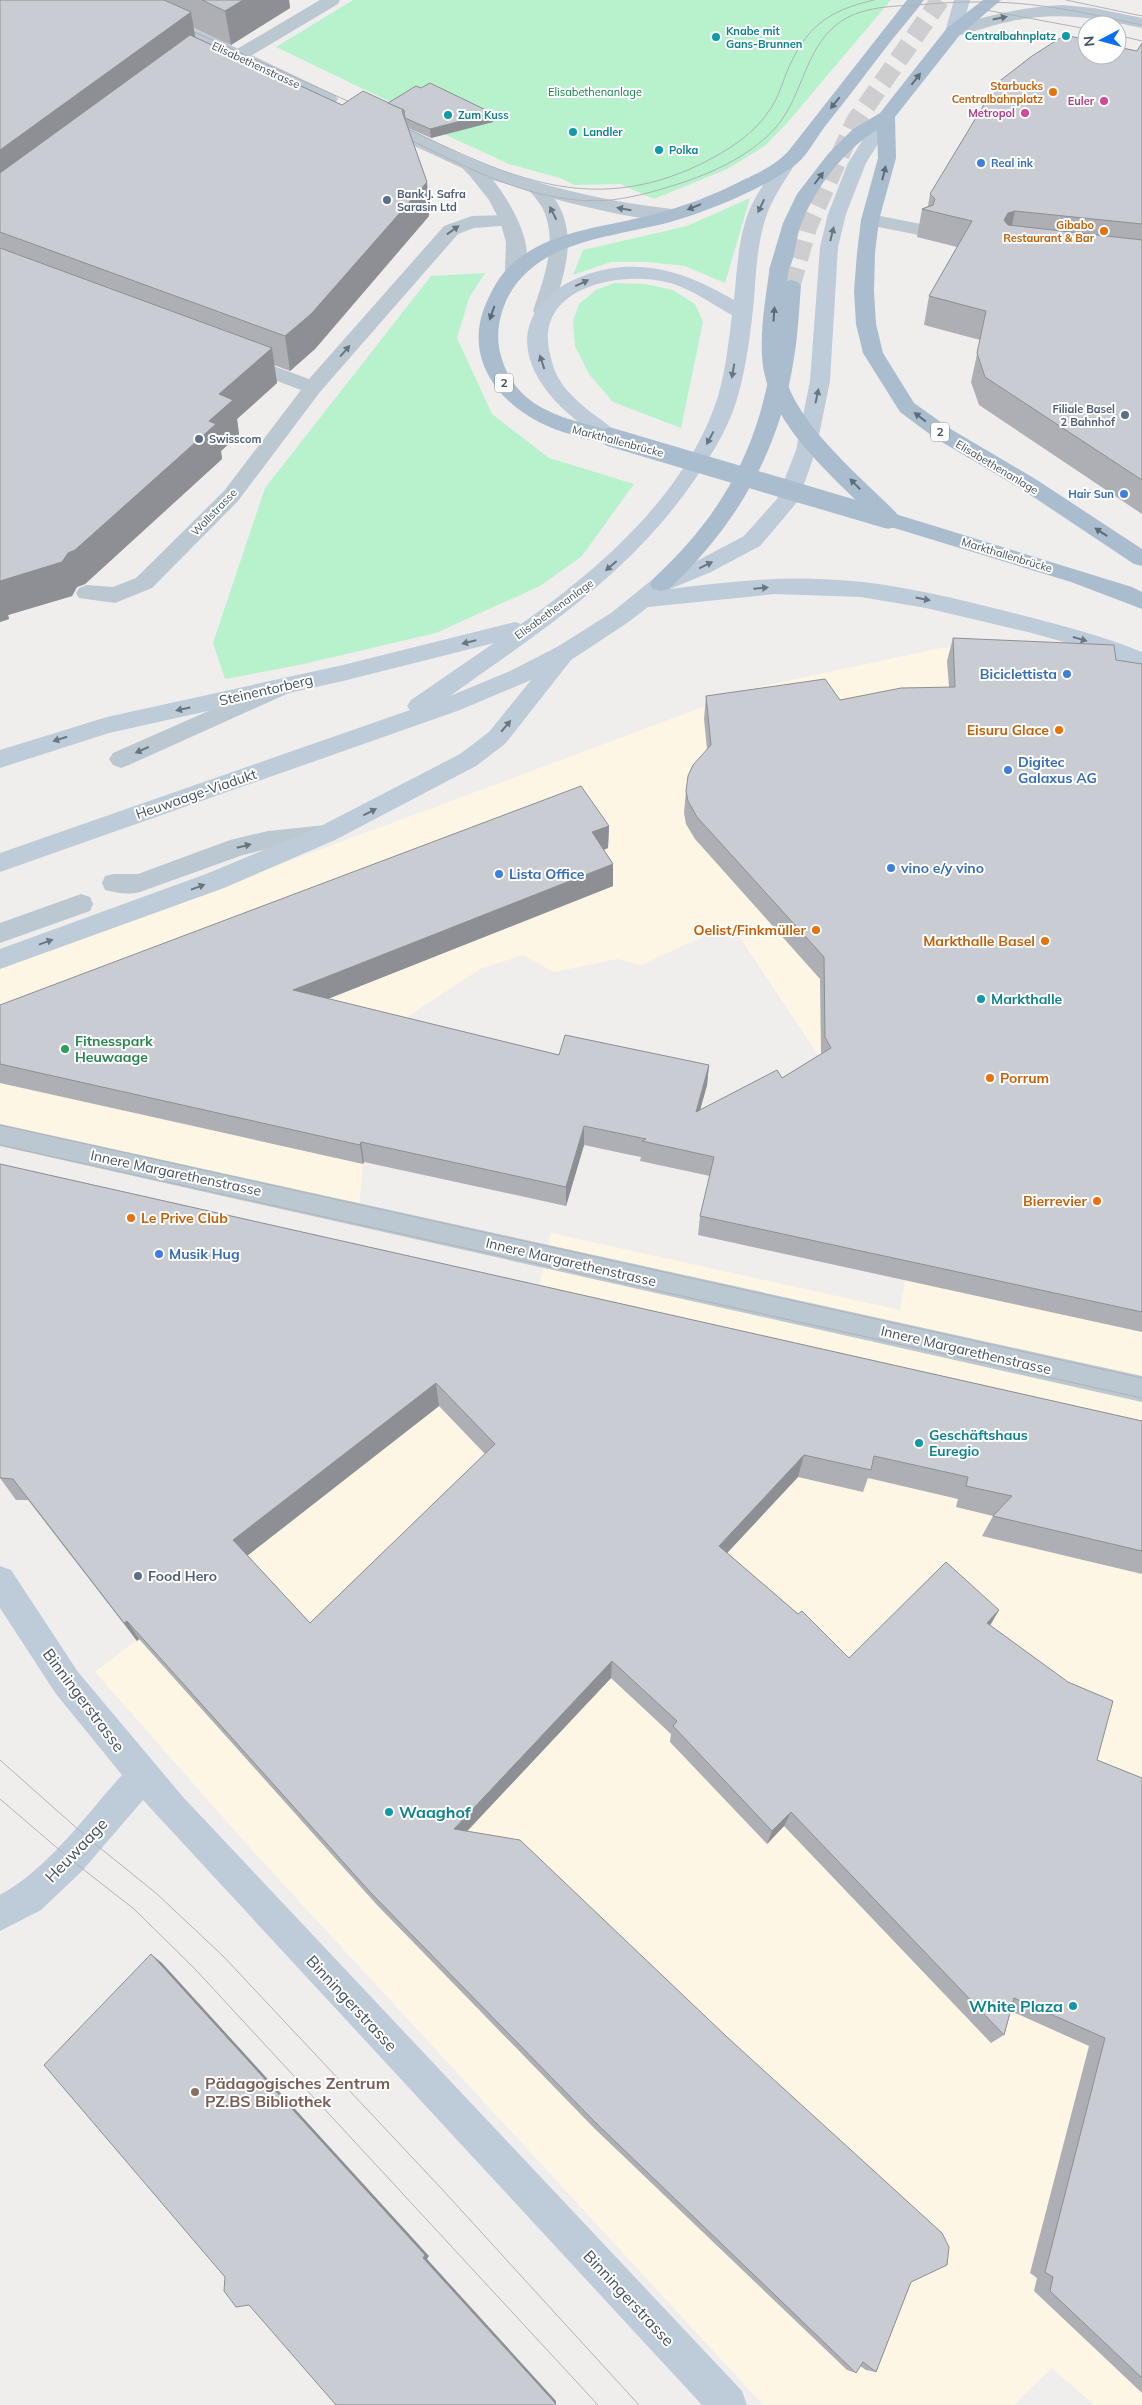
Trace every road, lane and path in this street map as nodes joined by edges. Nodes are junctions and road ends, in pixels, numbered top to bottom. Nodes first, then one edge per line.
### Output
1 (95, 0) edge
2 (332, 0) edge
3 (916, 0) edge
4 (962, 0) edge
5 (993, 0) edge
6 (1142, 23) edge
7 (953, 32) junction
8 (238, 56) junction
9 (348, 108) edge
10 (365, 117) edge
11 (886, 118) junction
12 (786, 164) junction
13 (469, 165) junction
14 (534, 187) junction
15 (672, 215) junction
16 (870, 220) junction
17 (507, 221) junction
18 (919, 229) dead end
19 (562, 243) junction
20 (515, 270) junction
21 (785, 278) junction
22 (543, 311) junction
23 (743, 313) junction
24 (221, 353) edge
25 (313, 388) junction
26 (610, 437) junction
27 (889, 519) junction
28 (1141, 560) edge
29 (661, 584) junction
30 (87, 593) dead end
31 (1136, 594) edge
32 (643, 600) junction
33 (533, 624) junction
34 (564, 653) junction
35 (1142, 661) edge
36 (282, 687) junction
37 (392, 725) junction
38 (0, 759) edge
39 (121, 759) dead end
40 (326, 834) junction
41 (0, 862) edge
42 (114, 883) dead end
43 (81, 904) dead end
44 (0, 933) edge
45 (0, 959) edge
46 (0, 1134) edge
47 (1142, 1389) edge
48 (0, 1581) edge
49 (142, 1776) junction
50 (0, 1914) edge
51 (728, 2405) edge

1 - 8 street, Elisabethenstrasse
2 - 8 street
3 -> 12 main road, Elisabethenanlage / 2
4 - 7 main road
5 - 7 main road
7 -> 6 street
11 -> 7 main road
8 - 9 street, Elisabethenstrasse
10 - 13 street
16 -> 11 main road, Elisabethenanlage / 2
21 -> 11 main road
29 -> 11 main road
12 -> 15 main road, Markthallenbrücke / 2
12 -> 23 main road, Elisabethenanlage
13 - 14 street
13 - 17 street
15 -> 14 street
19 -> 14 street
15 - 19 main road, Markthallenbrücke / 2
16 - 18 street
28 -> 16 main road, Elisabethenanlage / 2
17 - 20 street
25 -> 17 street, Wallstrasse
19 - 20 main road, Markthallenbrücke / 2
19 - 22 street
20 -> 26 main road, Markthallenbrücke / 2
27 -> 21 main road, bridge
21 - 29 main road
22 -> 23 main road
26 -> 22 main road
23 -> 33 main road, Elisabethenanlage
24 - 25 street
25 - 30 street, Wallstrasse
26 - 27 main road, Markthallenbrücke / 2, bridge
27 - 31 main road, Markthallenbrücke / 2
29 - 32 main road
32 - 34 main road
32 -> 35 main road
33 -> 36 main road, Steinentorberg
33 - 37 main road, Elisabethenanlage
34 - 37 main road
40 -> 34 main road
36 -> 38 main road, Steinentorberg
36 -> 39 street
37 - 41 main road, Heuwaage-Viadukt
42 -> 40 street
45 -> 40 main road
43 - 44 street
46 - 47 street, Innere Margarethenstrasse
48 - 49 main road, Binningerstrasse
49 - 50 main road, Heuwaage
49 - 51 main road, Binningerstrasse

